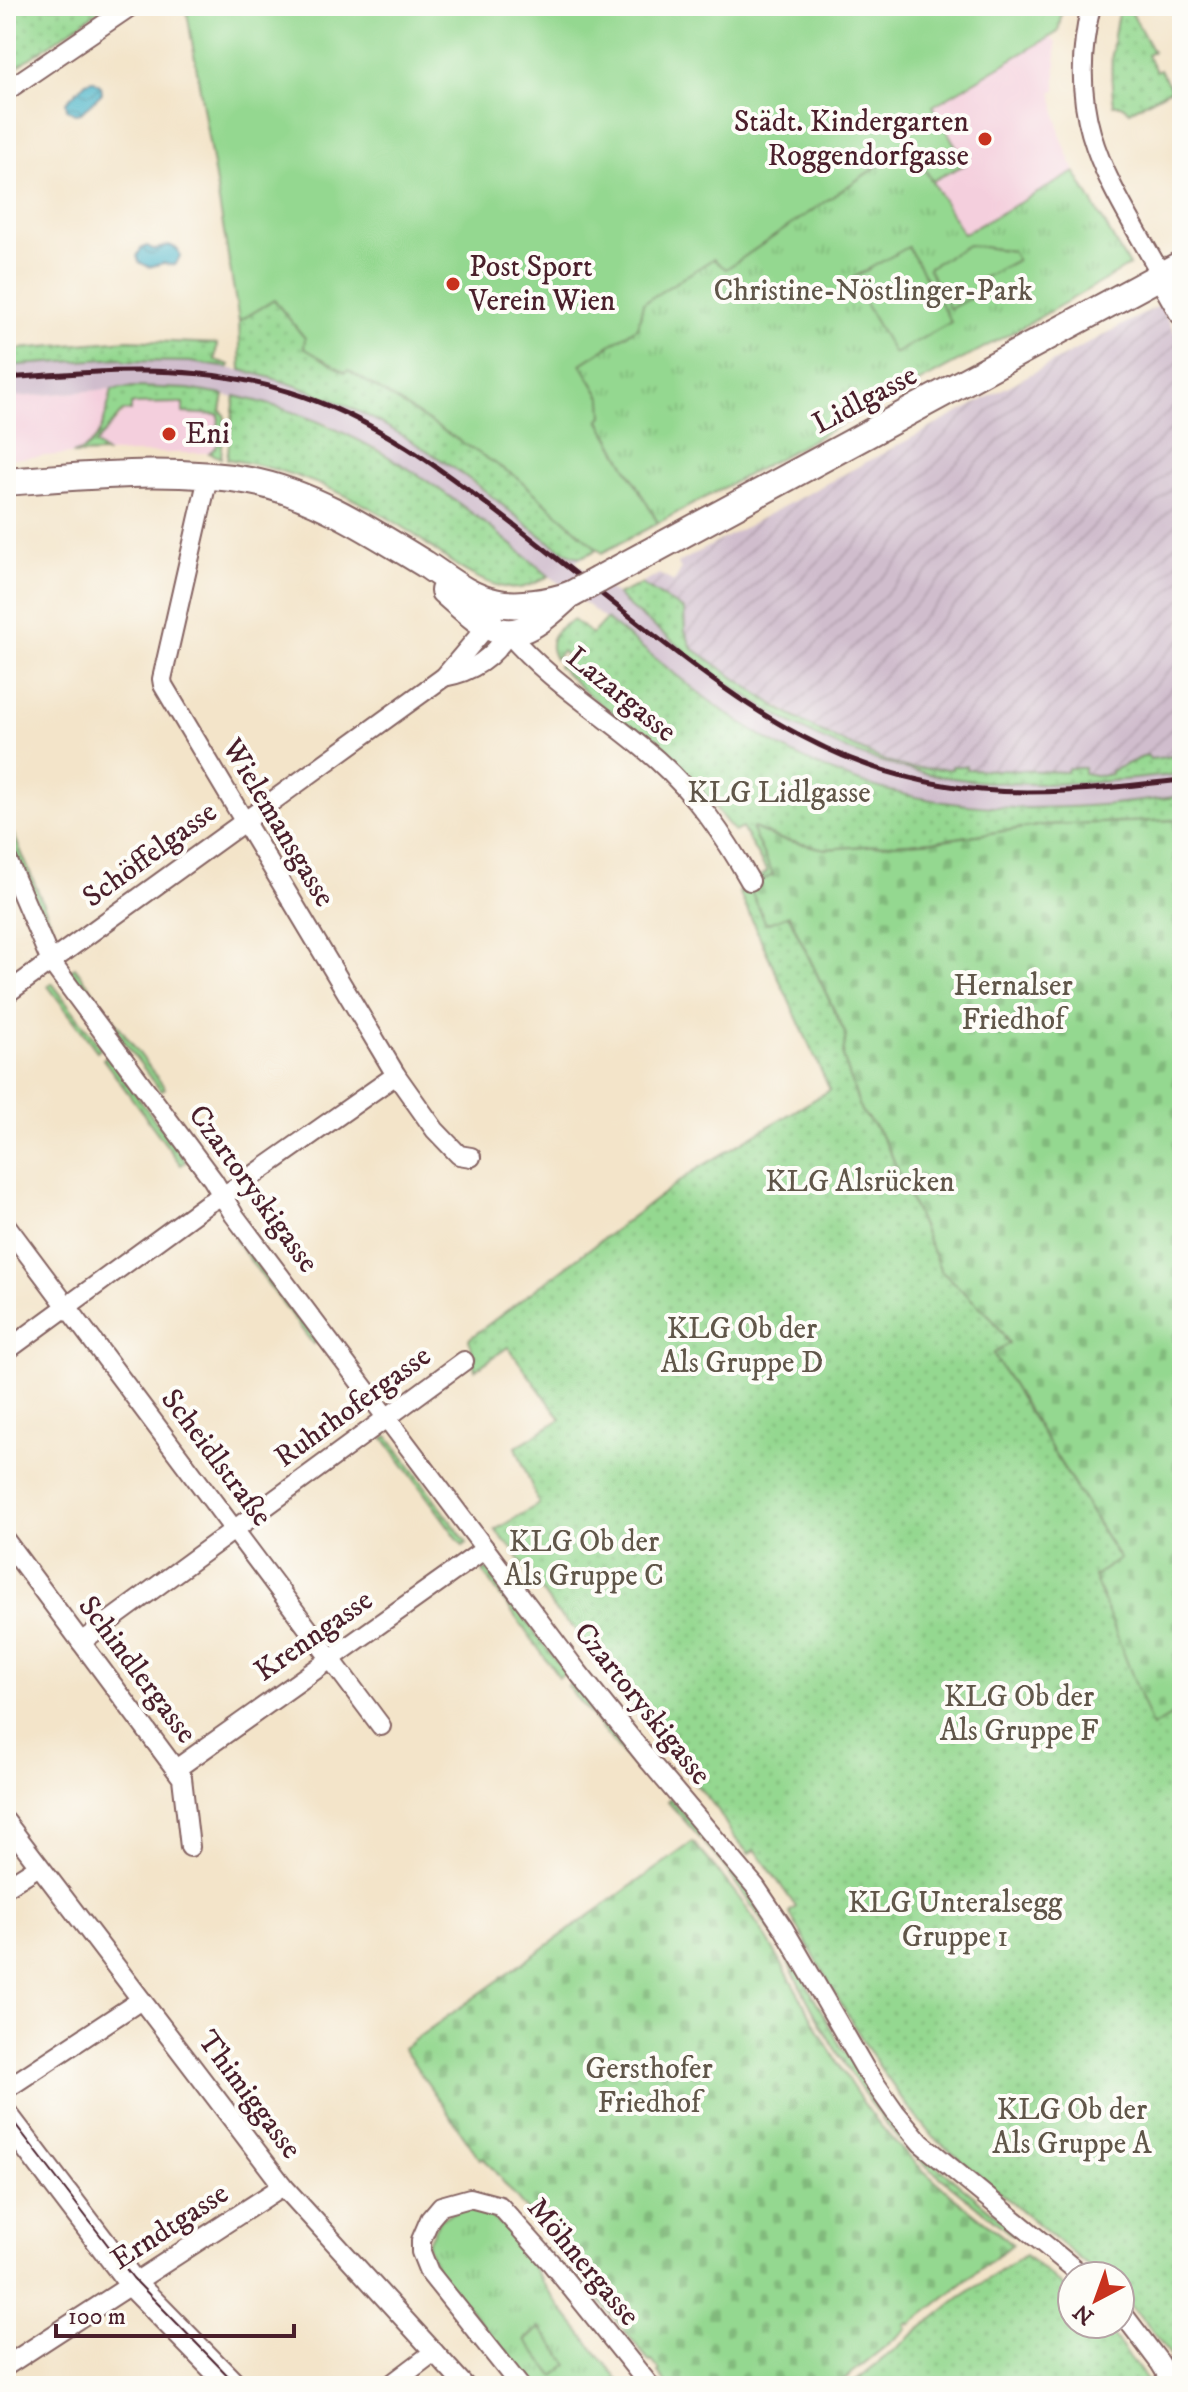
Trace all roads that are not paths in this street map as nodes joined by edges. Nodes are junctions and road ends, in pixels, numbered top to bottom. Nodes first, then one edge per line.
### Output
1 (131, 6) edge
2 (1091, 6) edge
3 (6, 91) edge
4 (1172, 270) edge
5 (1182, 311) edge
6 (208, 477) junction
7 (6, 482) edge
8 (397, 548) junction
9 (570, 594) junction
10 (529, 604) junction
11 (496, 629) junction
12 (243, 821) junction
13 (6, 857) edge
14 (750, 881) dead end
15 (51, 962) junction
16 (6, 994) edge
17 (396, 1075) junction
18 (471, 1157) dead end
19 (222, 1196) junction
20 (6, 1225) edge
21 (67, 1306) junction
22 (6, 1351) edge
23 (464, 1361) dead end
24 (386, 1418) junction
25 (234, 1528) junction
26 (6, 1541) edge
27 (485, 1549) junction
28 (81, 1642) junction
29 (330, 1659) junction
30 (381, 1726) dead end
31 (176, 1769) junction
32 (6, 1822) edge
33 (190, 1847) dead end
34 (39, 1866) junction
35 (6, 1887) edge
36 (141, 2000) junction
37 (6, 2089) edge
38 (6, 2117) edge
39 (283, 2186) junction
40 (1064, 2260) edge
41 (133, 2284) junction
42 (1136, 2331) edge
43 (434, 2352) junction
44 (6, 2366) edge
45 (233, 2386) edge
46 (389, 2386) edge
47 (465, 2386) edge
48 (520, 2386) edge
49 (650, 2386) edge
50 (1174, 2386) edge

1 - 3 street
2 - 4 street
4 - 5 main road
4 - 9 main road, Lidlgasse, bridge
6 - 7 main road
6 - 8 main road
6 - 12 street, Wielemansgasse
8 - 10 main road
8 - 11 main road
9 - 10 main road
9 - 11 main road
10 - 11 street, Schöffelgasse
11 - 12 street, Schöffelgasse
11 - 14 street, Lazargasse
12 - 15 street, Schöffelgasse
12 - 17 street, Wielemansgasse
13 - 15 street, Czartoryskigasse
15 - 16 street, Schöffelgasse
15 - 19 street, Czartoryskigasse
17 - 18 street, Wielemansgasse
17 - 19 street
19 - 21 street
19 - 24 street, Czartoryskigasse
20 - 21 street, Scheidlstraße
21 - 22 street
21 - 25 street, Scheidlstraße
23 - 24 street, Ruhrhofergasse
24 - 25 street, Ruhrhofergasse
24 - 27 street, Czartoryskigasse
25 - 28 street, Ruhrhofergasse
25 - 29 street, Scheidlstraße
26 - 28 street, Schindlergasse
27 - 29 street, Krenngasse
27 - 40 street, Czartoryskigasse
28 - 31 street, Schindlergasse
29 - 30 street, Scheidlstraße
29 - 31 street, Krenngasse
31 - 33 street, Schindlergasse
32 - 34 street, Thimiggasse
34 - 35 street
34 - 36 street, Thimiggasse
36 - 37 street
36 - 39 street, Thimiggasse
38 - 41 main road
39 - 41 street, Erndtgasse
39 - 43 street, Thimiggasse
41 - 44 street, Erndtgasse
41 - 45 main road
42 - 50 street
43 - 46 street
43 - 47 street, Thimiggasse
48 - 49 street, Möhnergasse

